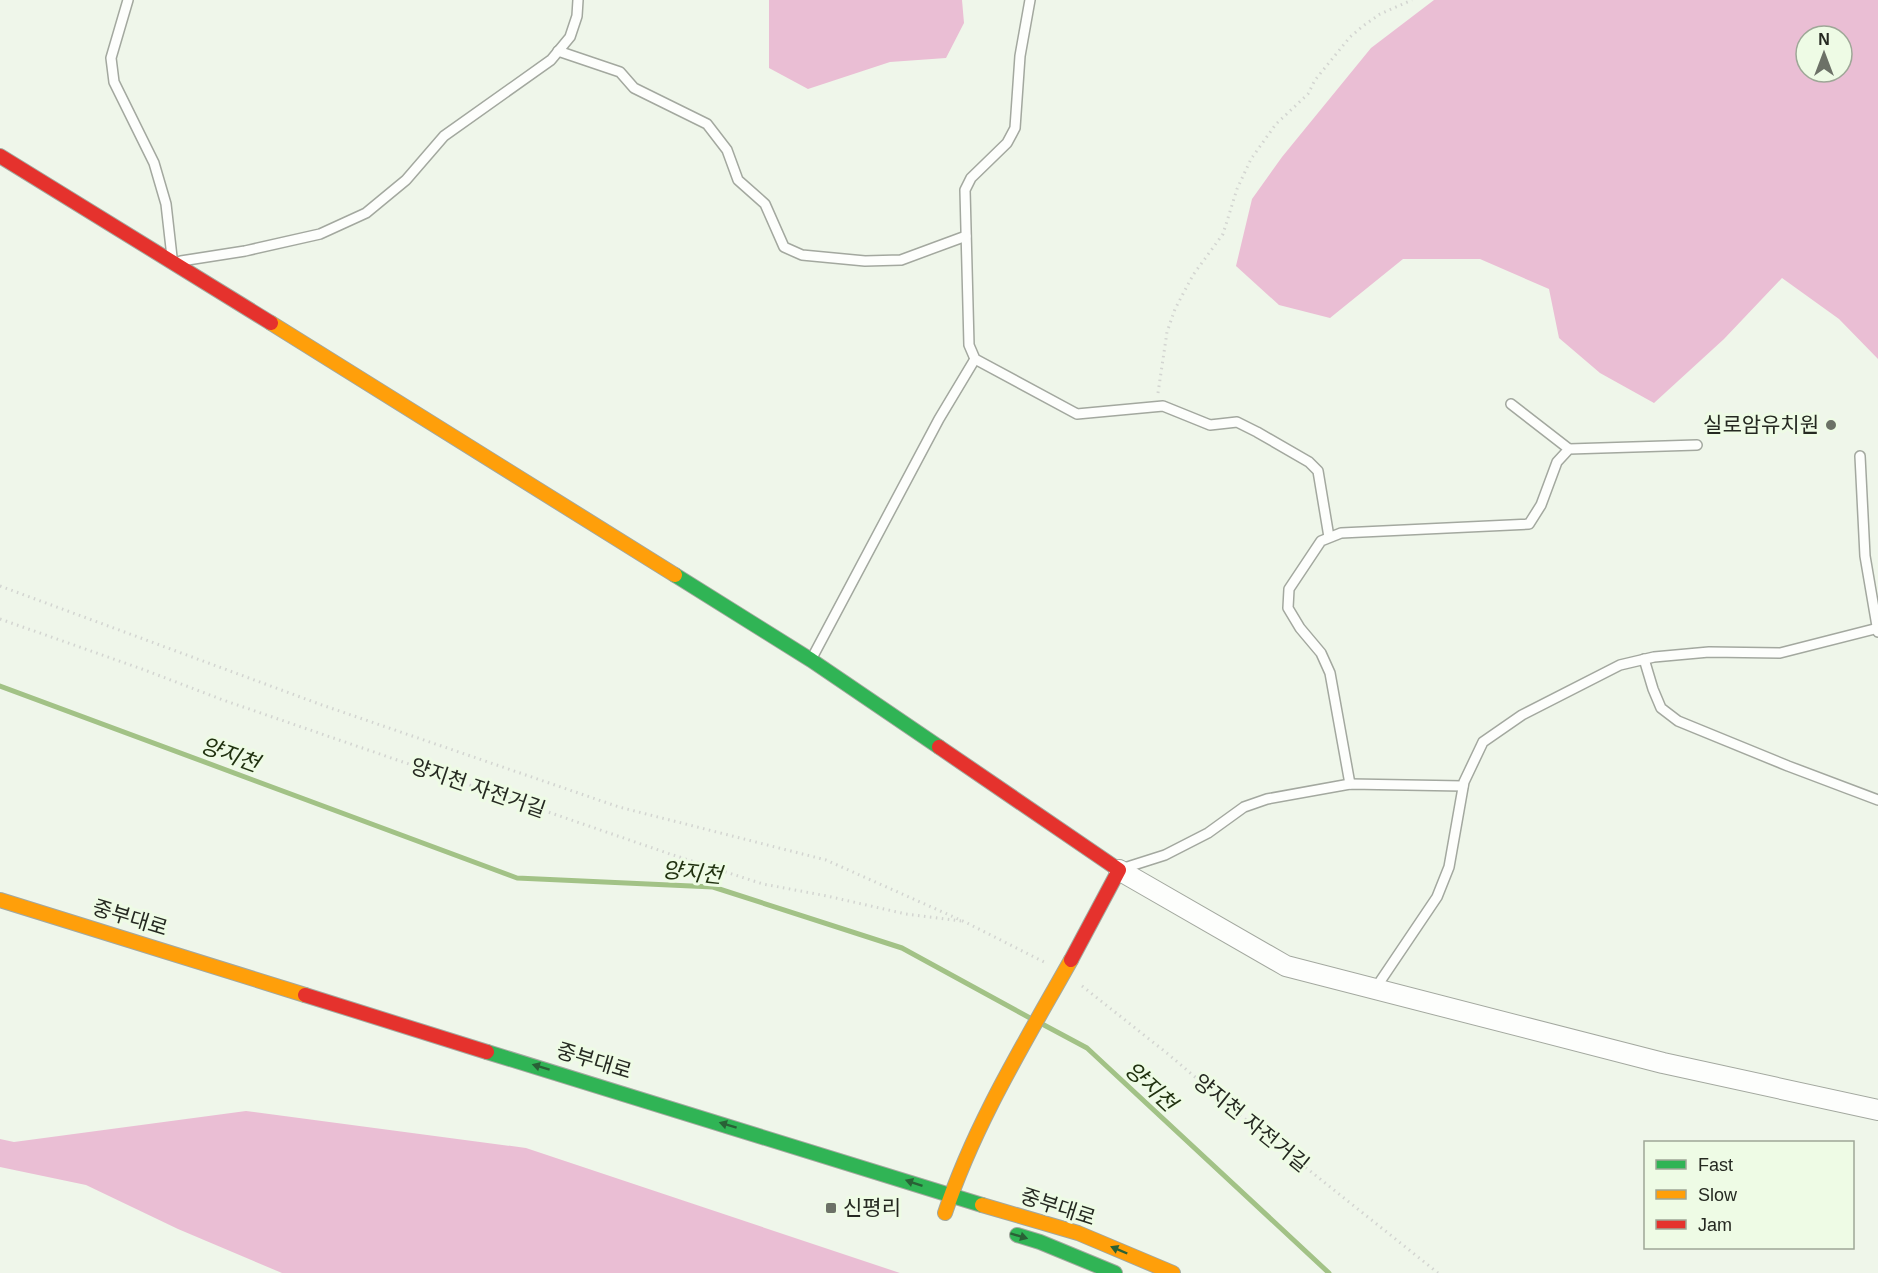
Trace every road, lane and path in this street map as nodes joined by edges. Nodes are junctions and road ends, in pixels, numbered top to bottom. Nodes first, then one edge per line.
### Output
1 (128, 0) edge
2 (578, 0) edge
3 (1030, 0) edge
4 (1412, 0) edge
5 (558, 51) junction
6 (0, 156) edge
7 (966, 236) junction
8 (173, 262) junction
9 (975, 359) junction
10 (1511, 404) dead end
11 (1156, 407) junction
12 (1697, 445) dead end
13 (1569, 449) junction
14 (1860, 456) dead end
15 (1329, 537) junction
16 (0, 586) edge
17 (0, 619) edge
18 (1878, 630) edge
19 (1644, 659) junction
20 (811, 660) junction
21 (1350, 784) junction
22 (1463, 786) junction
23 (1878, 800) edge
24 (1119, 870) junction
25 (0, 900) edge
26 (965, 922) junction
27 (1061, 978) junction
28 (1375, 989) junction
29 (1878, 1110) edge
30 (951, 1196) junction
31 (945, 1213) dead end
32 (1008, 1232) dead end
33 (1115, 1273) edge
34 (1173, 1273) edge
35 (1438, 1273) edge

1 - 8 lane
2 - 5 lane
3 - 7 lane
4 - 11 path
5 - 7 lane
5 - 8 lane
6 - 8 street
7 - 9 lane
8 - 20 street
9 - 11 lane
9 - 20 lane
10 - 13 lane
11 - 15 lane
12 - 13 lane
13 - 15 lane
14 - 18 lane
15 - 21 lane
16 - 26 path, 양지천 자전거길
17 - 26 path, 양지천 자전거길
18 - 19 lane
19 - 22 lane
19 - 23 lane
20 - 24 street
21 - 22 lane
21 - 24 lane
22 - 28 lane
24 - 27 street
24 - 28 street
30 -> 25 street, 중부대로
26 - 27 path, 양지천 자전거길
27 - 30 street
27 - 35 path, 양지천 자전거길
28 - 29 street
30 - 31 street
34 -> 30 street, 중부대로
32 -> 33 street, 중부대로

